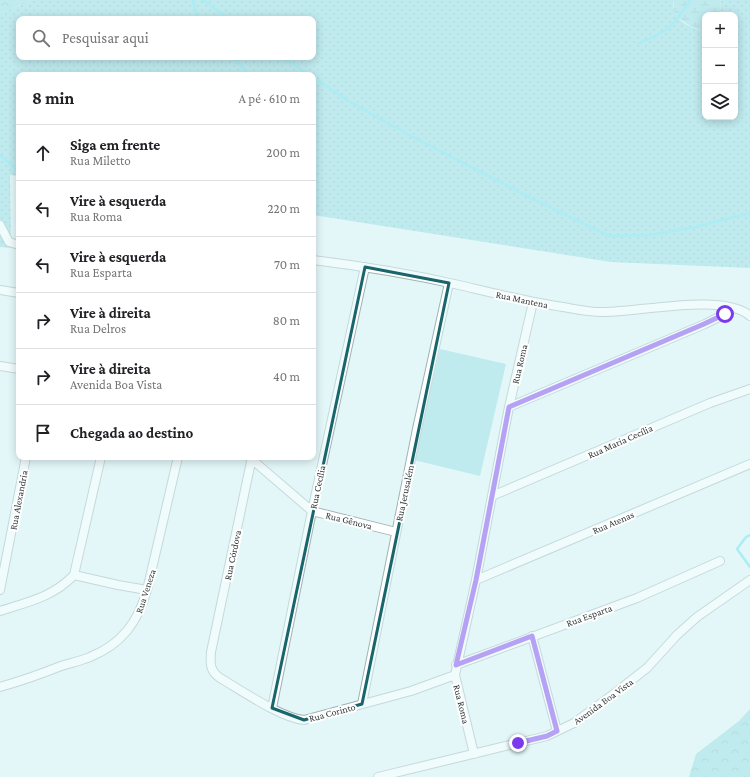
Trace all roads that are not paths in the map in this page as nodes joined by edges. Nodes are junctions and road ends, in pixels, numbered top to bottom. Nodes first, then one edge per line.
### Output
1 (0, 225) edge
2 (16, 244) edge
3 (316, 260) edge
4 (365, 267) junction
5 (449, 283) junction
6 (0, 290) edge
7 (16, 293) edge
8 (533, 302) junction
9 (733, 308) junction
10 (750, 316) edge
11 (0, 366) edge
12 (16, 369) edge
13 (750, 389) edge
14 (509, 407) junction
15 (25, 460) edge
16 (100, 460) edge
17 (177, 460) edge
18 (251, 460) edge
19 (253, 460) edge
20 (750, 464) edge
21 (492, 496) junction
22 (312, 511) junction
23 (396, 532) junction
24 (720, 561) dead end
25 (74, 575) junction
26 (476, 580) junction
27 (750, 580) edge
28 (0, 590) edge
29 (147, 590) junction
30 (0, 611) edge
31 (532, 636) junction
32 (211, 652) joint
33 (456, 665) junction
34 (455, 675) junction
35 (0, 687) edge
36 (362, 704) junction
37 (272, 708) junction
38 (557, 731) junction
39 (474, 754) junction
40 (378, 777) edge

1 - 2 street
3 - 4 street, Rua Mantena
4 - 5 street, Rua Mantena
4 - 22 street, Rua Cecília
5 - 8 street, Rua Mantena
5 - 23 street, Rua Jerusalém
6 - 7 street
8 - 9 street, Rua Mantena
8 - 14 street, Rua Roma
9 - 10 street
9 - 14 street
11 - 12 street
13 - 21 street, Rua Maria Cecília
14 - 21 street, Rua Roma
15 - 28 street, Rua Alexandria
16 - 25 street
17 - 29 street, Rua Veneza
18 - 32 street, Rua Córdova
19 - 22 street, Rua Gênova
20 - 26 street, Rua Atenas
21 - 26 street, Rua Roma
22 - 23 street, Rua Gênova
22 - 37 street, Rua Cecília
23 - 36 street, Rua Jerusalém
24 - 31 street, Rua Esparta
25 - 29 street
25 - 30 street
26 - 33 street, Rua Roma
27 - 38 street, Avenida Boa Vista
29 - 35 street, Rua Veneza
31 - 33 street, Rua Esparta
31 - 38 street
32 - 37 street, Rua Corinto
33 - 34 street, Rua Roma
34 - 36 street, Rua Corinto
34 - 39 street, Rua Roma
36 - 37 street, Rua Corinto
38 - 39 street, Avenida Boa Vista
39 - 40 street, Avenida Boa Vista

